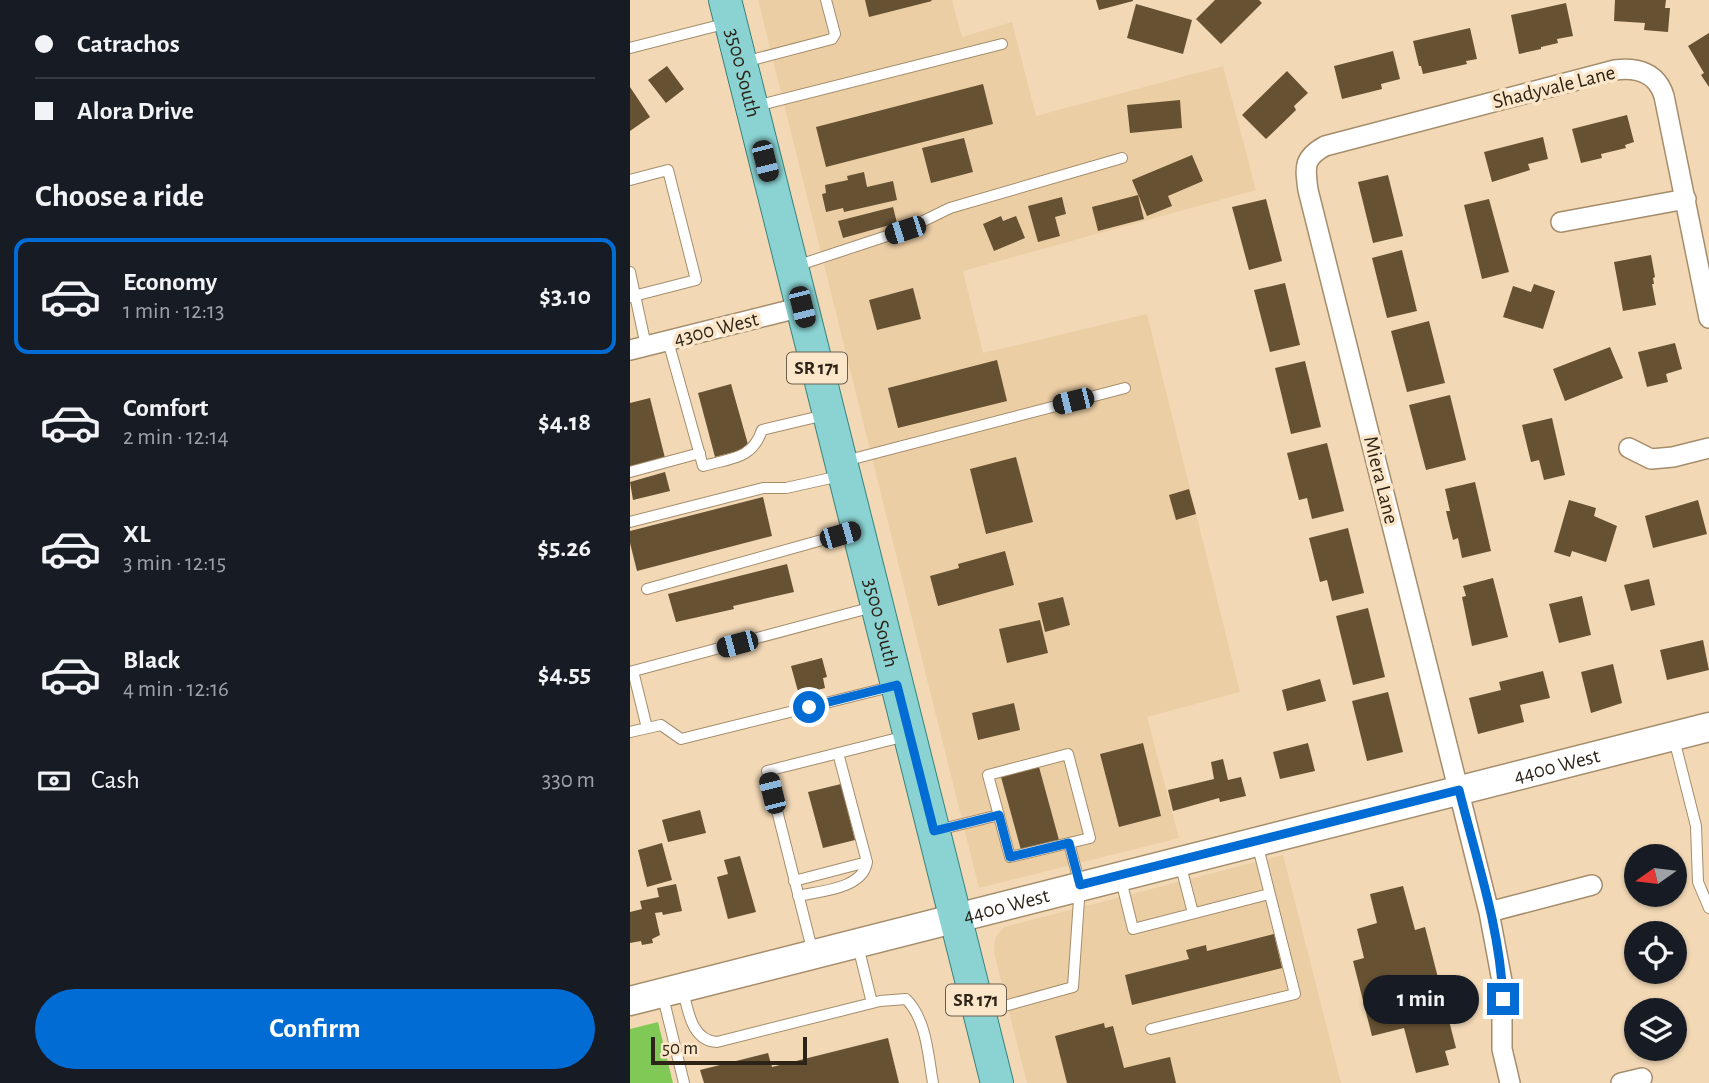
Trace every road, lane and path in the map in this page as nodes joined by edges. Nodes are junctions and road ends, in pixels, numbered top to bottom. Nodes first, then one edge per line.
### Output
1 (826, 0) edge
2 (727, 11) edge
3 (1002, 44) dead end
4 (630, 48) edge
5 (740, 63) junction
6 (752, 107) junction
7 (1122, 158) dead end
8 (1306, 170) joint
9 (630, 180) edge
10 (1686, 199) junction
11 (1561, 222) dead end
12 (792, 268) junction
13 (630, 272) edge
14 (633, 296) edge
15 (802, 307) junction
16 (1709, 318) edge
17 (668, 341) junction
18 (638, 348) edge
19 (1125, 388) dead end
20 (828, 414) junction
21 (1709, 447) edge
22 (1629, 448) dead end
23 (700, 453) junction
24 (842, 469) junction
25 (630, 472) edge
26 (630, 523) edge
27 (858, 530) junction
28 (647, 589) dead end
29 (877, 606) junction
30 (632, 671) edge
31 (897, 685) junction
32 (1709, 727) edge
33 (647, 728) junction
34 (630, 732) edge
35 (910, 735) junction
36 (1674, 736) junction
37 (838, 753) junction
38 (1459, 790) junction
39 (999, 815) junction
40 (934, 831) junction
41 (1256, 841) junction
42 (1069, 843) junction
43 (1179, 861) junction
44 (867, 862) junction
45 (1120, 876) junction
46 (794, 881) junction
47 (1080, 885) junction
48 (1592, 885) dead end
49 (1269, 894) junction
50 (798, 897) junction
51 (1709, 908) edge
52 (1489, 912) junction
53 (1193, 914) junction
54 (955, 917) junction
55 (857, 942) junction
56 (813, 954) junction
57 (672, 990) junction
58 (630, 1001) edge
59 (872, 1003) junction
60 (979, 1014) junction
61 (1151, 1030) dead end
62 (1642, 1078) dead end
63 (684, 1083) edge
64 (933, 1083) edge
65 (997, 1083) edge
66 (1510, 1083) edge
67 (1621, 1083) edge

1 - 5 lane
2 - 4 lane
2 - 5 main road, 3500 South / SR 171
3 - 6 lane
5 - 6 main road, 3500 South / SR 171
6 - 12 main road, 3500 South / SR 171
7 - 12 lane
8 - 10 street, Shadyvale Lane
8 - 38 street, Miera Lane
9 - 14 lane
10 - 11 street
10 - 16 street, Shadyvale Lane
12 - 15 main road, 3500 South / SR 171
13 - 14 lane
14 - 18 lane
15 - 17 street, 4300 West
15 - 20 main road, 3500 South / SR 171
17 - 18 street, 4300 West
17 - 23 lane
19 - 24 lane
20 - 23 lane
20 - 24 main road, 3500 South / SR 171
21 - 22 street
23 - 25 lane
24 - 26 lane
24 - 27 main road, 3500 South / SR 171
27 - 28 lane
27 - 29 main road, 3500 South / SR 171
29 - 30 lane
29 - 31 main road, 3500 South / SR 171
30 - 33 lane
31 - 33 lane
31 - 35 main road, 3500 South / SR 171
32 - 36 street, 4400 West
33 - 34 lane
35 - 37 lane
35 - 40 main road, 3500 South / SR 171
36 - 38 street, 4400 West
36 - 51 lane
37 - 44 lane
37 - 46 lane
38 - 41 street, 4400 West
38 - 52 street, Miera Lane
39 - 40 lane
39 - 42 lane
39 - 42 lane
40 - 54 main road, 3500 South / SR 171
41 - 43 street, 4400 West
41 - 49 lane
42 - 47 lane
43 - 45 street, 4400 West
43 - 53 lane
44 - 46 lane
44 - 50 lane
45 - 47 street, 4400 West
45 - 53 lane
46 - 50 lane
47 - 54 street, 4400 West
47 - 60 lane
48 - 52 street
49 - 53 lane
49 - 61 lane
50 - 56 lane
52 - 66 street, Miera Lane
54 - 55 street, 4400 West
54 - 60 main road, 3500 South / SR 171
55 - 56 street, 4400 West
55 - 59 lane
56 - 57 street, 4400 West
57 - 58 street, 4400 West
57 - 59 lane
57 - 63 lane
59 - 64 lane
60 - 65 main road, 3500 South / SR 171
62 - 67 street

